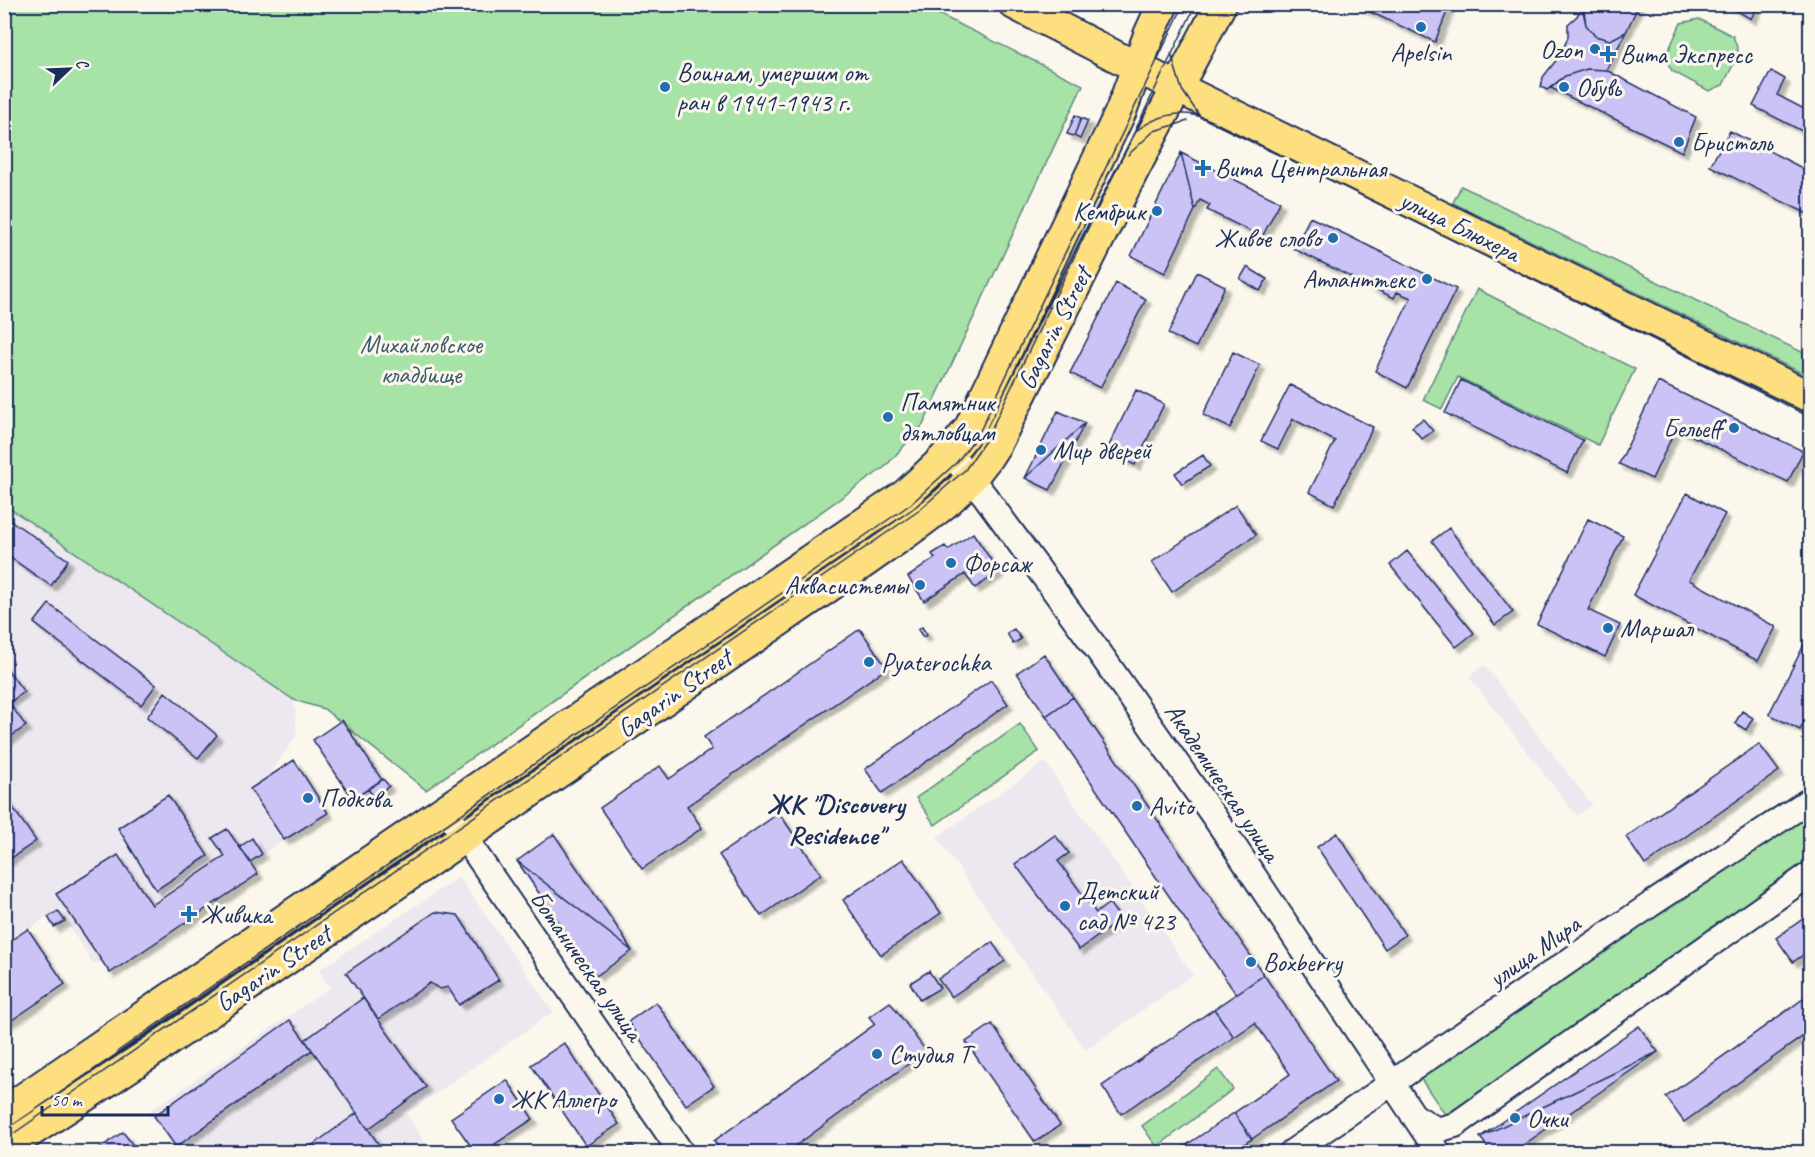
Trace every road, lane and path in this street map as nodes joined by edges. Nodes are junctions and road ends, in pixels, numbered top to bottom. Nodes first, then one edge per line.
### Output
1 (1014, 4) edge
2 (1163, 4) edge
3 (1221, 4) edge
4 (1136, 67) junction
5 (1178, 88) junction
6 (1810, 397) edge
7 (950, 453) junction
8 (972, 480) junction
9 (1810, 800) edge
10 (446, 809) junction
11 (465, 837) junction
12 (1810, 874) edge
13 (1390, 1083) junction
14 (4, 1112) edge
15 (1412, 1113) junction
16 (4, 1149) edge
17 (681, 1152) edge
18 (1292, 1152) edge
19 (1438, 1152) edge

1 - 4 main road, улица Блюхера
2 - 4 main road, Gagarin Street
3 - 5 main road, Gagarin Street
4 - 5 main road, улица Блюхера
4 - 7 main road, Gagarin Street
5 - 6 main road, улица Блюхера
5 - 8 main road, Gagarin Street
7 - 8 street, Академическая улица
7 - 10 main road, Gagarin Street
8 - 11 main road, Gagarin Street
8 - 13 street, Академическая улица
9 - 13 street, улица Мира
10 - 11 street, Ботаническая улица
10 - 14 main road, Gagarin Street
11 - 16 main road, Gagarin Street
11 - 17 street, Ботаническая улица
12 - 15 street
13 - 15 street, Академическая улица
13 - 18 street, улица Мира
15 - 19 street, Академическая улица

